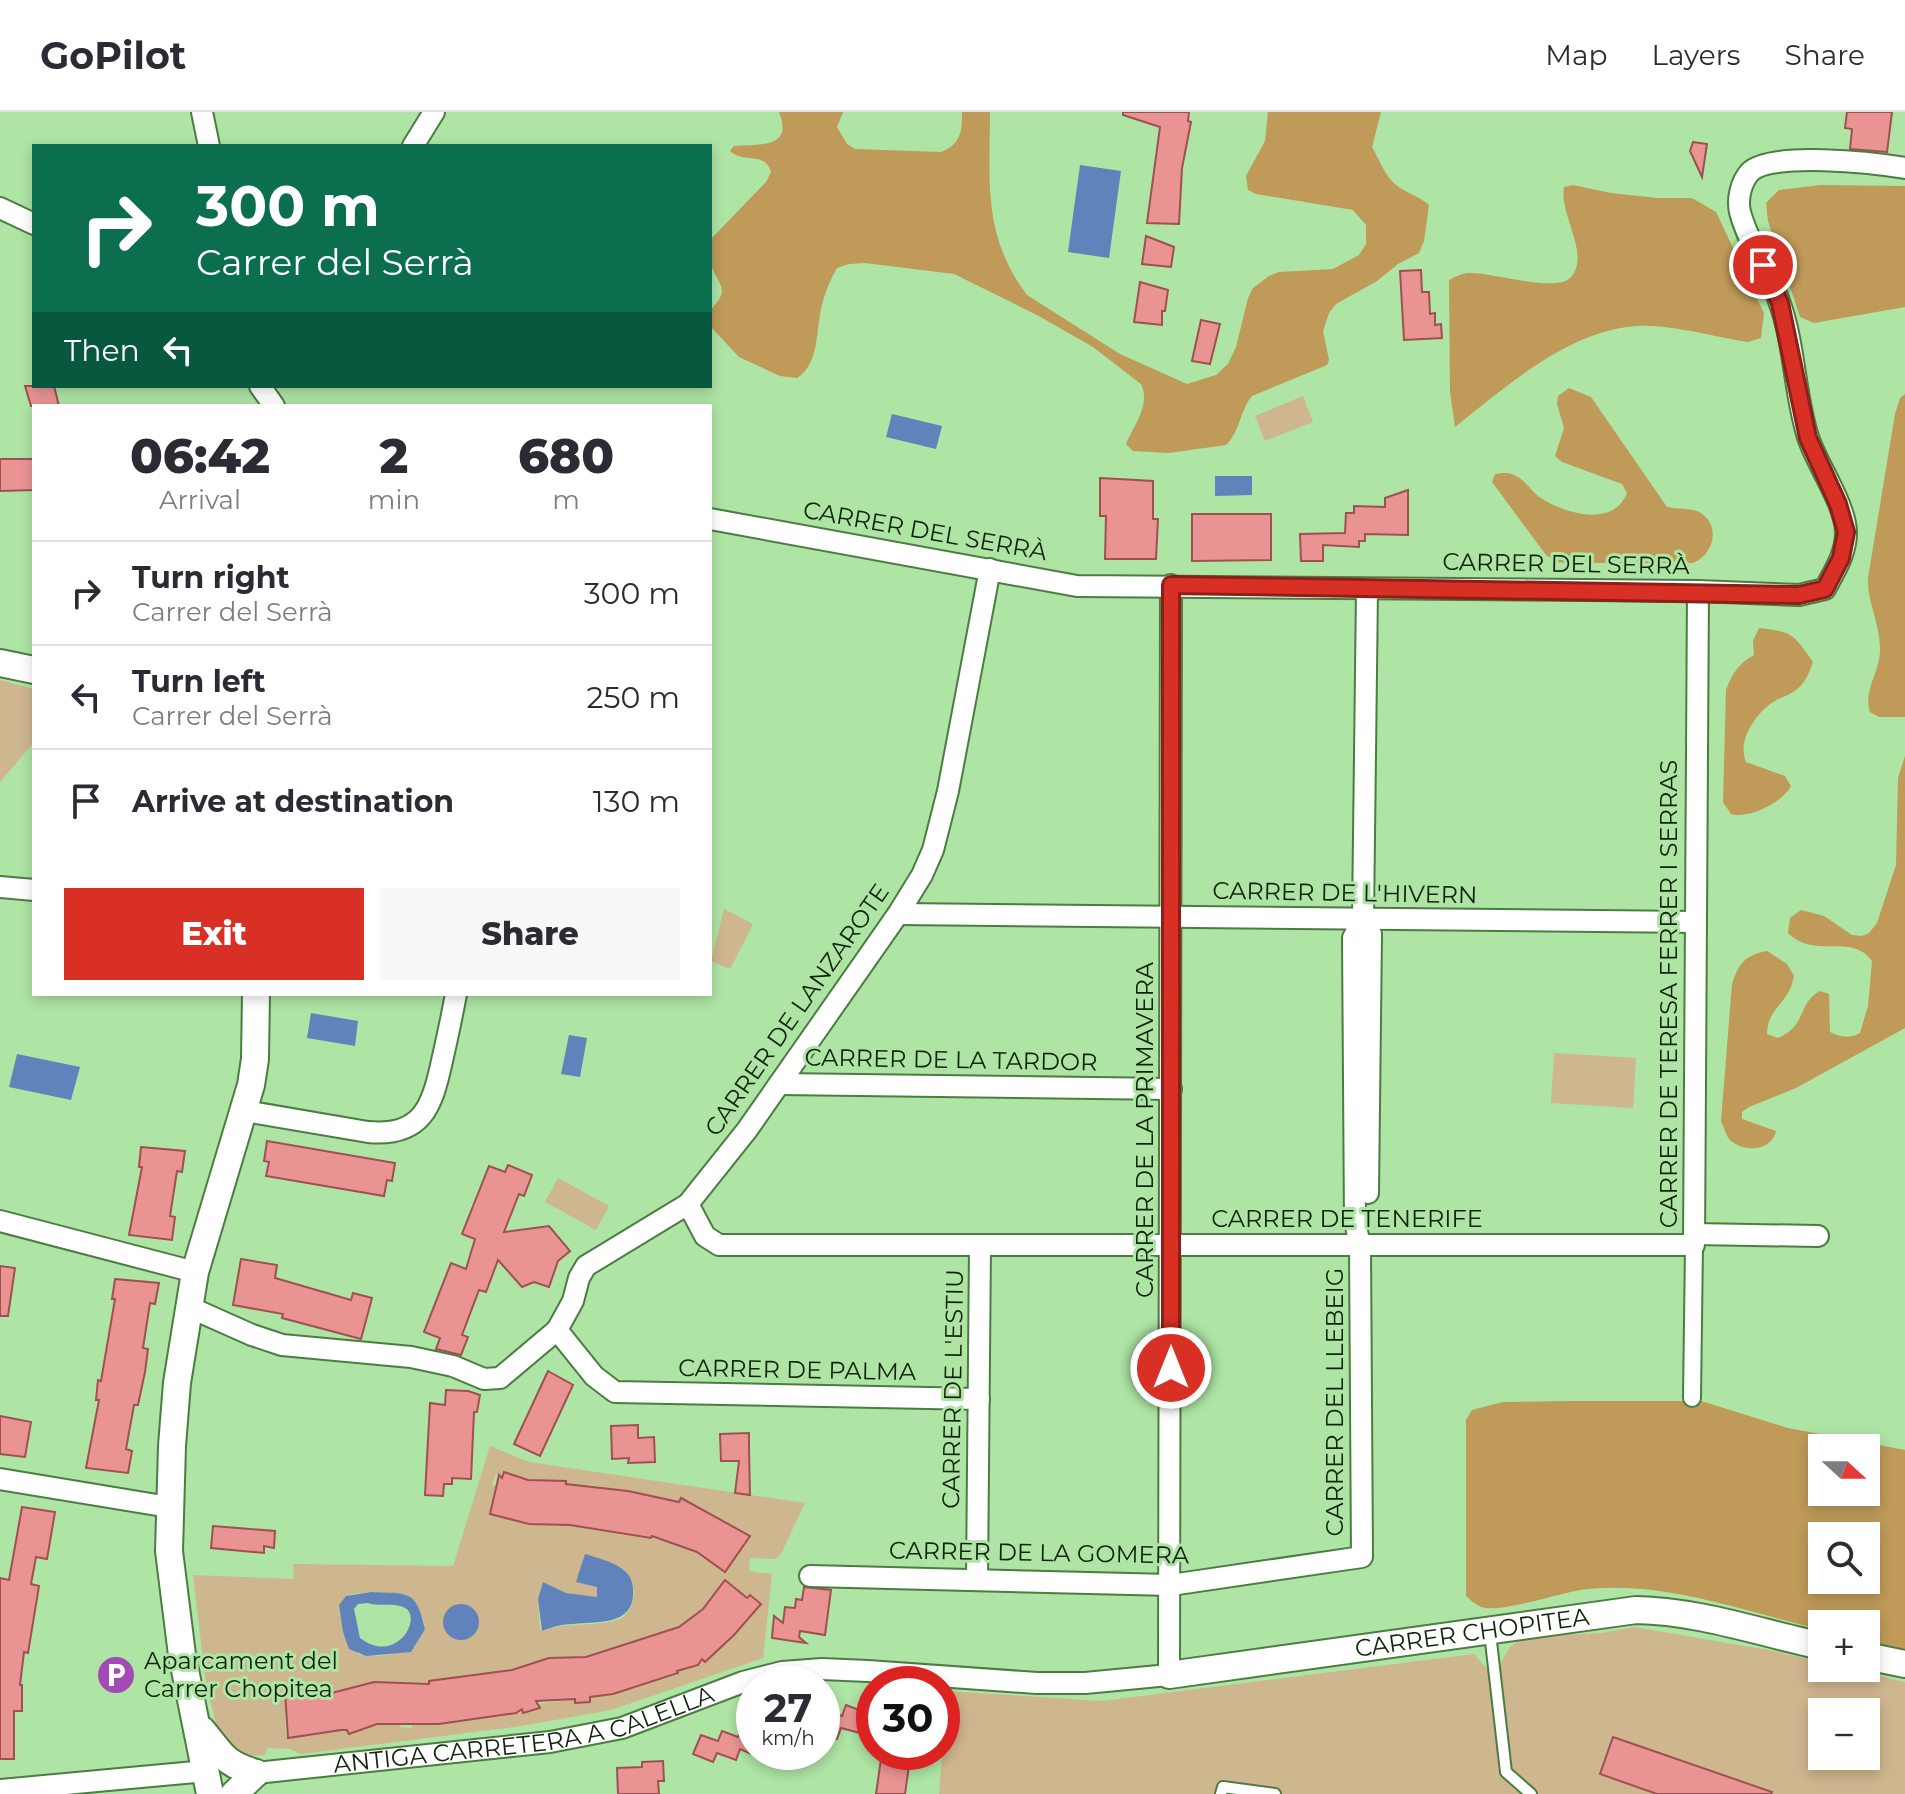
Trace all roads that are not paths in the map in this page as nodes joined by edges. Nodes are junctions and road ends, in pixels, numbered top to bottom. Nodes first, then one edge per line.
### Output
1 (202, 112) edge
2 (434, 112) edge
3 (209, 144) edge
4 (414, 144) edge
5 (1905, 168) edge
6 (0, 208) edge
7 (32, 223) edge
8 (712, 519) edge
9 (990, 569) junction
10 (1171, 585) junction
11 (1367, 589) junction
12 (1698, 591) junction
13 (0, 663) edge
14 (32, 670) edge
15 (0, 887) edge
16 (32, 890) edge
17 (898, 914) junction
18 (1171, 917) junction
19 (1363, 919) junction
20 (1696, 922) junction
21 (256, 996) edge
22 (456, 996) edge
23 (779, 1084) junction
24 (1171, 1089) junction
25 (245, 1111) junction
26 (688, 1204) junction
27 (0, 1221) edge
28 (1818, 1236) dead end
29 (1694, 1240) junction
30 (1170, 1243) junction
31 (1360, 1246) junction
32 (980, 1247) junction
33 (195, 1272) junction
34 (189, 1307) junction
35 (557, 1330) junction
36 (1692, 1398) dead end
37 (979, 1399) junction
38 (0, 1479) edge
39 (169, 1507) junction
40 (1362, 1557) joint
41 (810, 1576) dead end
42 (977, 1580) junction
43 (1171, 1585) junction
44 (1489, 1631) junction
45 (1808, 1643) edge
46 (1880, 1659) edge
47 (1905, 1664) edge
48 (1169, 1675) junction
49 (197, 1724) junction
50 (256, 1773) junction
51 (208, 1781) edge
52 (0, 1790) edge
53 (1264, 1793) edge
54 (234, 1794) edge
55 (1221, 1794) edge
56 (1275, 1794) edge
57 (1531, 1794) edge

1 - 3 street
2 - 4 street
5 - 12 street, CARRER DEL SERRÀ
6 - 7 street
8 - 9 street, CARRER DEL SERRÀ
9 - 10 street, CARRER DEL SERRÀ
9 - 17 street, CARRER DE LANZAROTE
10 - 11 street, CARRER DEL SERRÀ
10 - 18 street, CARRER DE LA PRIMAVERA
11 - 12 street, CARRER DEL SERRÀ
11 - 19 street, CARRER DEL LLEBEIG
12 - 20 street, CARRER DE TERESA FERRER I SERRAS
13 - 14 street
15 - 16 street
17 - 18 street, CARRER DE L'HIVERN
17 - 23 street, CARRER DE LANZAROTE
18 - 19 street, CARRER DE L'HIVERN
18 - 24 street, CARRER DE LA PRIMAVERA
19 - 20 street, CARRER DE L'HIVERN
19 - 31 street, CARRER DEL LLEBEIG
20 - 29 street, CARRER DE TERESA FERRER I SERRAS
21 - 25 street
22 - 25 street
23 - 24 street, CARRER DE LA TARDOR
23 - 26 street, CARRER DE LANZAROTE
24 - 30 street, CARRER DE LA PRIMAVERA
25 - 33 street
26 - 32 street, CARRER DE TENERIFE
26 - 35 street, CARRER DE LANZAROTE
27 - 33 street
28 - 29 street, CARRER DE TENERIFE
29 - 31 street, CARRER DE TENERIFE
29 - 36 street, CARRER DE TERESA FERRER I SERRAS
30 - 31 street, CARRER DE TENERIFE
30 - 32 street, CARRER DE TENERIFE
30 - 43 street, CARRER DE LA PRIMAVERA
31 - 40 street, CARRER DEL LLEBEIG
32 - 37 street, CARRER DE L'ESTIU
33 - 34 street
34 - 35 street
34 - 39 street
35 - 37 street, CARRER DE PALMA
37 - 42 street, CARRER DE L'ESTIU
38 - 39 street
39 - 49 street
40 - 43 street, CARRER DE LA GOMERA
41 - 42 street, CARRER DE LA GOMERA
42 - 43 street, CARRER DE LA GOMERA
43 - 48 street, CARRER DE LA PRIMAVERA
44 - 45 street, CARRER CHOPITEA
44 - 48 street, CARRER CHOPITEA
44 - 57 lane
46 - 47 street
48 - 50 street, ANTIGA CARRETERA A CALELLA
49 - 50 street
49 - 51 street
50 - 51 street
50 - 54 street
51 - 52 street
53 - 55 lane
53 - 56 lane

